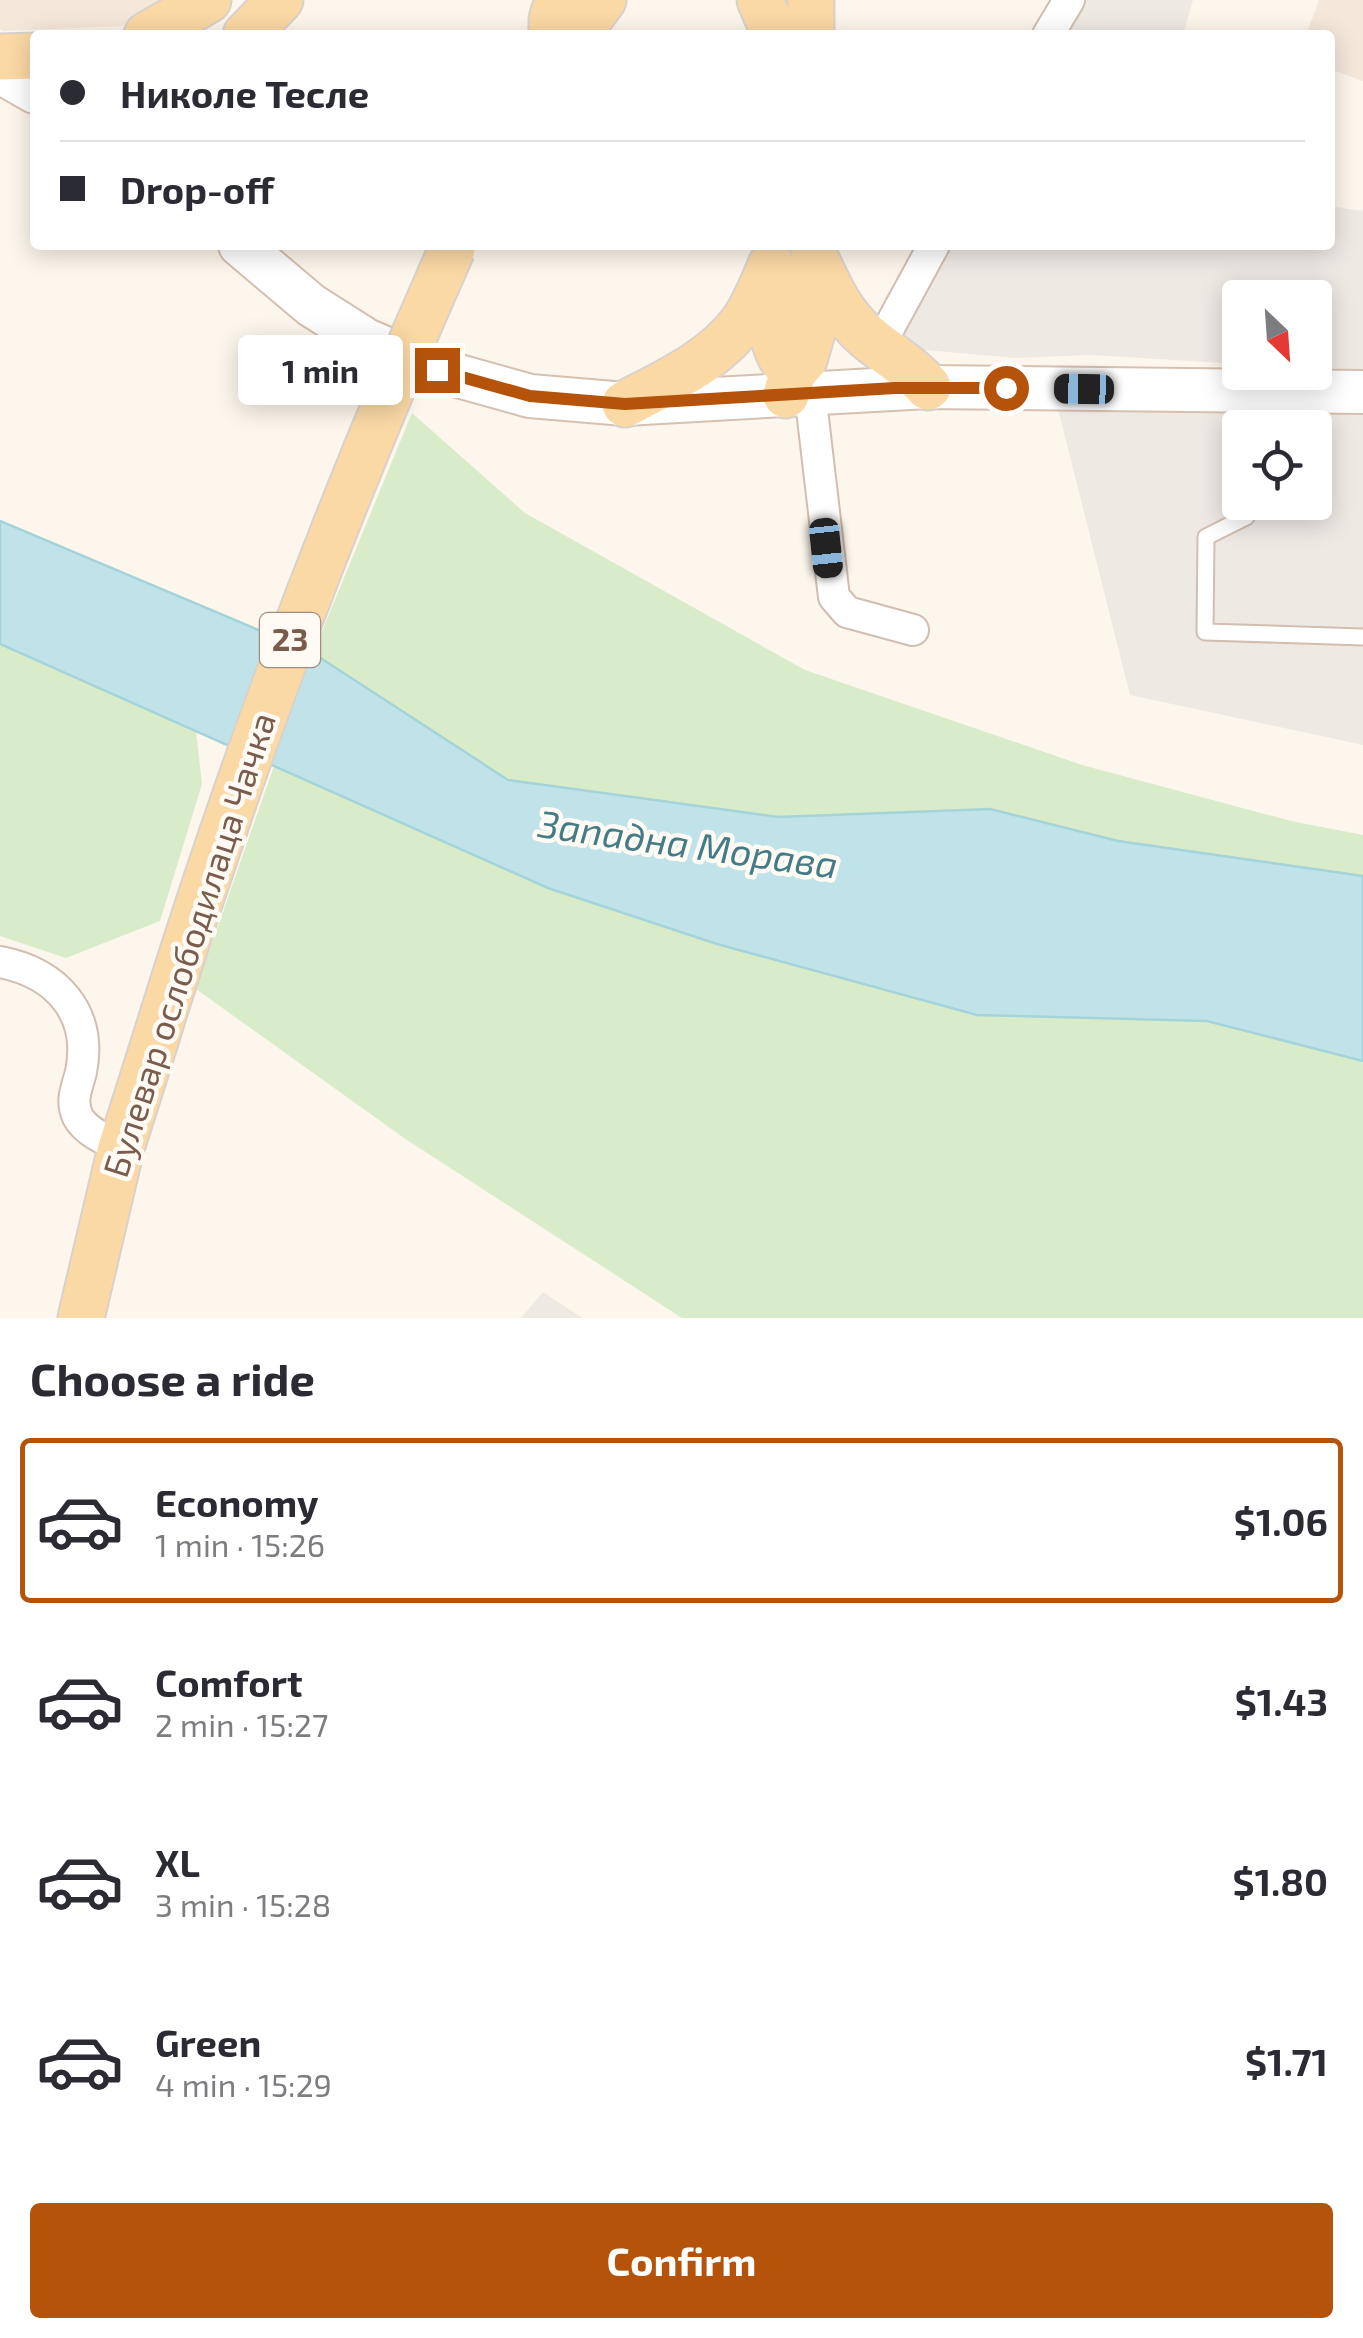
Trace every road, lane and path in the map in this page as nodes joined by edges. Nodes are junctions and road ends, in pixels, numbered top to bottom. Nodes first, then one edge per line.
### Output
1 (208, 0) edge
2 (280, 0) edge
3 (558, 0) edge
4 (580, 0) edge
5 (603, 0) edge
6 (760, 0) edge
7 (811, 0) edge
8 (1069, 0) edge
9 (160, 30) edge
10 (251, 30) edge
11 (552, 30) edge
12 (565, 30) edge
13 (581, 30) edge
14 (773, 30) edge
15 (812, 30) edge
16 (1051, 30) edge
17 (30, 56) edge
18 (0, 57) edge
19 (0, 72) edge
20 (30, 89) edge
21 (246, 250) edge
22 (452, 250) edge
23 (931, 250) edge
24 (793, 252) edge
25 (879, 346) junction
26 (796, 387) junction
27 (928, 387) junction
28 (1363, 392) edge
29 (625, 404) junction
30 (1278, 409) edge
31 (1240, 520) edge
32 (913, 630) dead end
33 (1363, 637) edge
34 (0, 962) edge
35 (121, 1148) junction
36 (80, 1318) edge

1 - 9 main road
2 - 10 main road
3 - 11 main road
4 - 12 main road
5 - 13 main road
6 - 14 main road
7 - 15 main road
8 - 16 street
17 - 18 main road
19 - 20 street
21 - 29 street
22 - 35 main road, Булевар ослободилаца Чачка / 23, bridge
23 - 25 street
24 - 25 main road
24 - 26 main road
24 - 29 main road
25 - 27 main road
26 - 27 street
26 - 29 street
26 - 32 street
27 - 30 street
28 - 30 street
31 - 33 lane
34 - 35 street
35 - 36 main road, Булевар ослободилаца Чачка / 23

